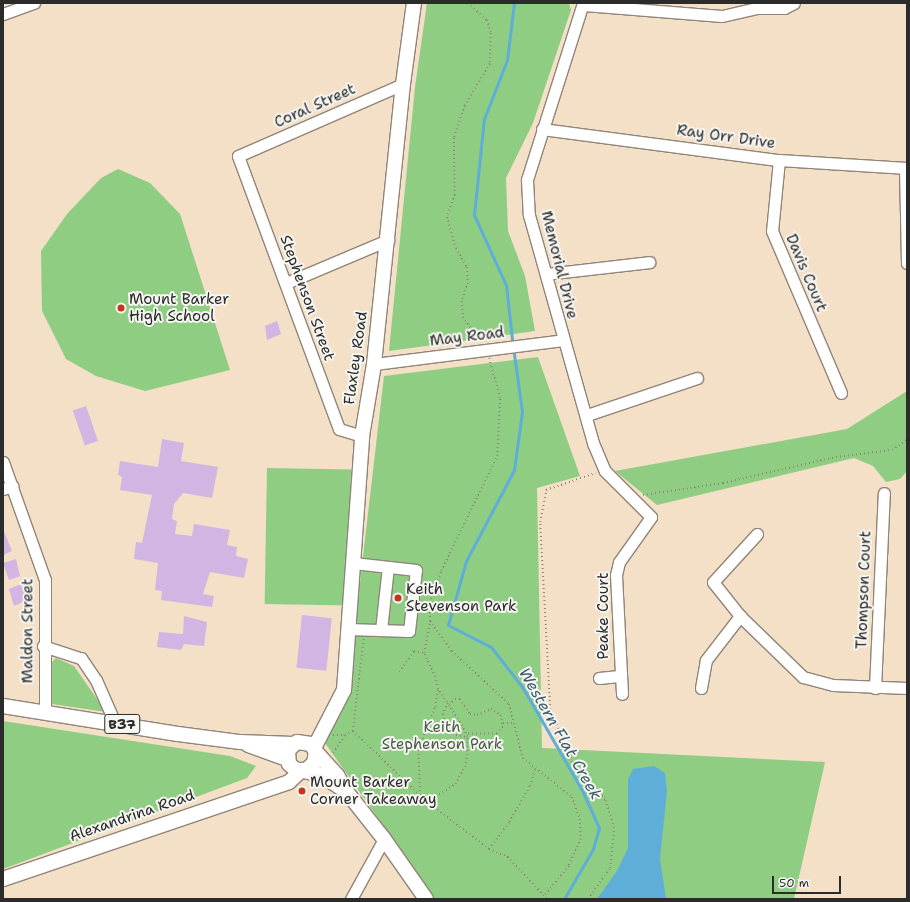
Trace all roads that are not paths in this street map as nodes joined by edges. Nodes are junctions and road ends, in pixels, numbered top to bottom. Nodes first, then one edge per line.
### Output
1 (34, 3) edge
2 (414, 3) edge
3 (794, 3) edge
4 (583, 4) edge
5 (756, 5) edge
6 (3, 14) edge
7 (403, 84) junction
8 (542, 128) junction
9 (238, 156) joint
10 (779, 160) junction
11 (906, 168) edge
12 (388, 240) junction
13 (649, 262) dead end
14 (907, 263) edge
15 (546, 274) junction
16 (286, 283) junction
17 (563, 340) junction
18 (374, 364) junction
19 (697, 378) dead end
20 (841, 393) dead end
21 (587, 415) junction
22 (362, 436) junction
23 (3, 462) edge
24 (8, 488) edge
25 (884, 493) dead end
26 (651, 517) joint
27 (757, 534) dead end
28 (353, 564) junction
29 (388, 567) junction
30 (740, 616) junction
31 (348, 629) junction
32 (381, 630) junction
33 (43, 646) junction
34 (620, 676) junction
35 (600, 678) dead end
36 (701, 688) dead end
37 (875, 688) junction
38 (907, 688) edge
39 (622, 694) dead end
40 (3, 706) edge
41 (45, 712) junction
42 (115, 723) junction
43 (240, 742) junction
44 (307, 746) junction
45 (296, 766) junction
46 (346, 791) junction
47 (384, 839) junction
48 (3, 878) edge
49 (351, 899) edge
50 (426, 899) edge

1 - 6 street
2 - 7 main road, Flaxley Road
3 - 5 street
4 - 5 street
4 - 8 street, Memorial Drive
7 - 9 street, Coral Street
7 - 12 main road, Flaxley Road
8 - 10 street, Ray Orr Drive
8 - 15 street, Memorial Drive
9 - 16 street, Stephenson Street
10 - 11 street, Ray Orr Drive
10 - 20 street, Davis Court
11 - 14 street
12 - 16 street
12 - 18 main road, Flaxley Road
13 - 15 street
15 - 17 street, Memorial Drive
16 - 22 street, Stephenson Street
17 - 18 street, May Road
17 - 21 street, Memorial Drive
18 - 22 main road, Flaxley Road
19 - 21 street
21 - 26 street, Memorial Drive
22 - 28 main road, Flaxley Road
23 - 24 street, Maldon Street
24 - 33 street, Maldon Street
25 - 37 street, Thompson Court
26 - 34 street, Peake Court
27 - 30 street
28 - 29 street
28 - 31 main road, Flaxley Road
29 - 32 street
29 - 32 street
30 - 36 street
30 - 37 street
31 - 32 street
31 - 44 main road, Flaxley Road
33 - 41 street, Maldon Street
33 - 42 street
34 - 35 street, Peake Court
34 - 39 street, Peake Court
37 - 38 street
40 - 41 main road, B37
41 - 42 main road, B37
42 - 43 main road, B37
43 - 44 main road, B37
43 - 45 main road, B37
44 - 45 main road
44 - 45 main road
44 - 46 main road, B37
45 - 46 main road, B37
45 - 48 main road, Alexandrina Road
46 - 47 main road, B37
47 - 49 street
47 - 50 main road, B37

